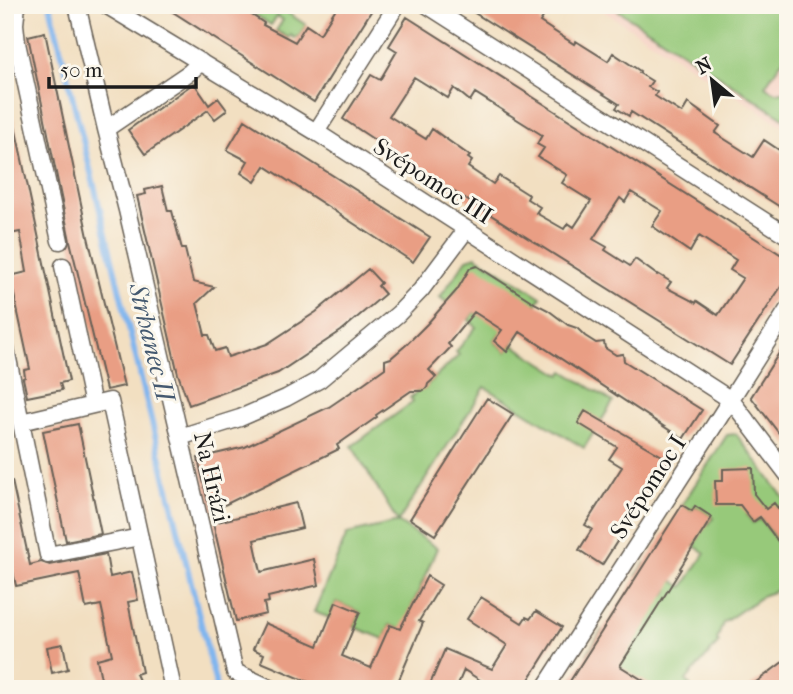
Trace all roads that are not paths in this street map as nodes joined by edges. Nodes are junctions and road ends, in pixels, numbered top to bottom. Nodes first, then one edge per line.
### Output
1 (17, 5) edge
2 (77, 5) edge
3 (106, 5) edge
4 (397, 5) edge
5 (428, 5) edge
6 (201, 62) junction
7 (106, 129) junction
8 (316, 132) junction
9 (466, 230) junction
10 (788, 236) edge
11 (60, 241) dead end
12 (63, 266) dead end
13 (788, 309) edge
14 (5, 344) edge
15 (731, 400) junction
16 (93, 405) junction
17 (22, 422) junction
18 (180, 437) junction
19 (788, 475) edge
20 (140, 537) junction
21 (173, 689) edge
22 (272, 689) edge
23 (544, 689) edge

1 - 11 street
2 - 7 street, Na Hrázi
3 - 6 street, Svépomoc III
4 - 8 street
5 - 10 street
6 - 7 street
6 - 8 street, Svépomoc III
7 - 18 street, Na Hrázi
8 - 9 street, Svépomoc III
9 - 15 street, Svépomoc III
9 - 18 street
12 - 16 street
13 - 15 street, Svépomoc I
14 - 17 street
15 - 19 street
15 - 23 street, Svépomoc I
16 - 17 street
16 - 20 street
17 - 20 street
18 - 22 street, Na Hrázi
20 - 21 street

